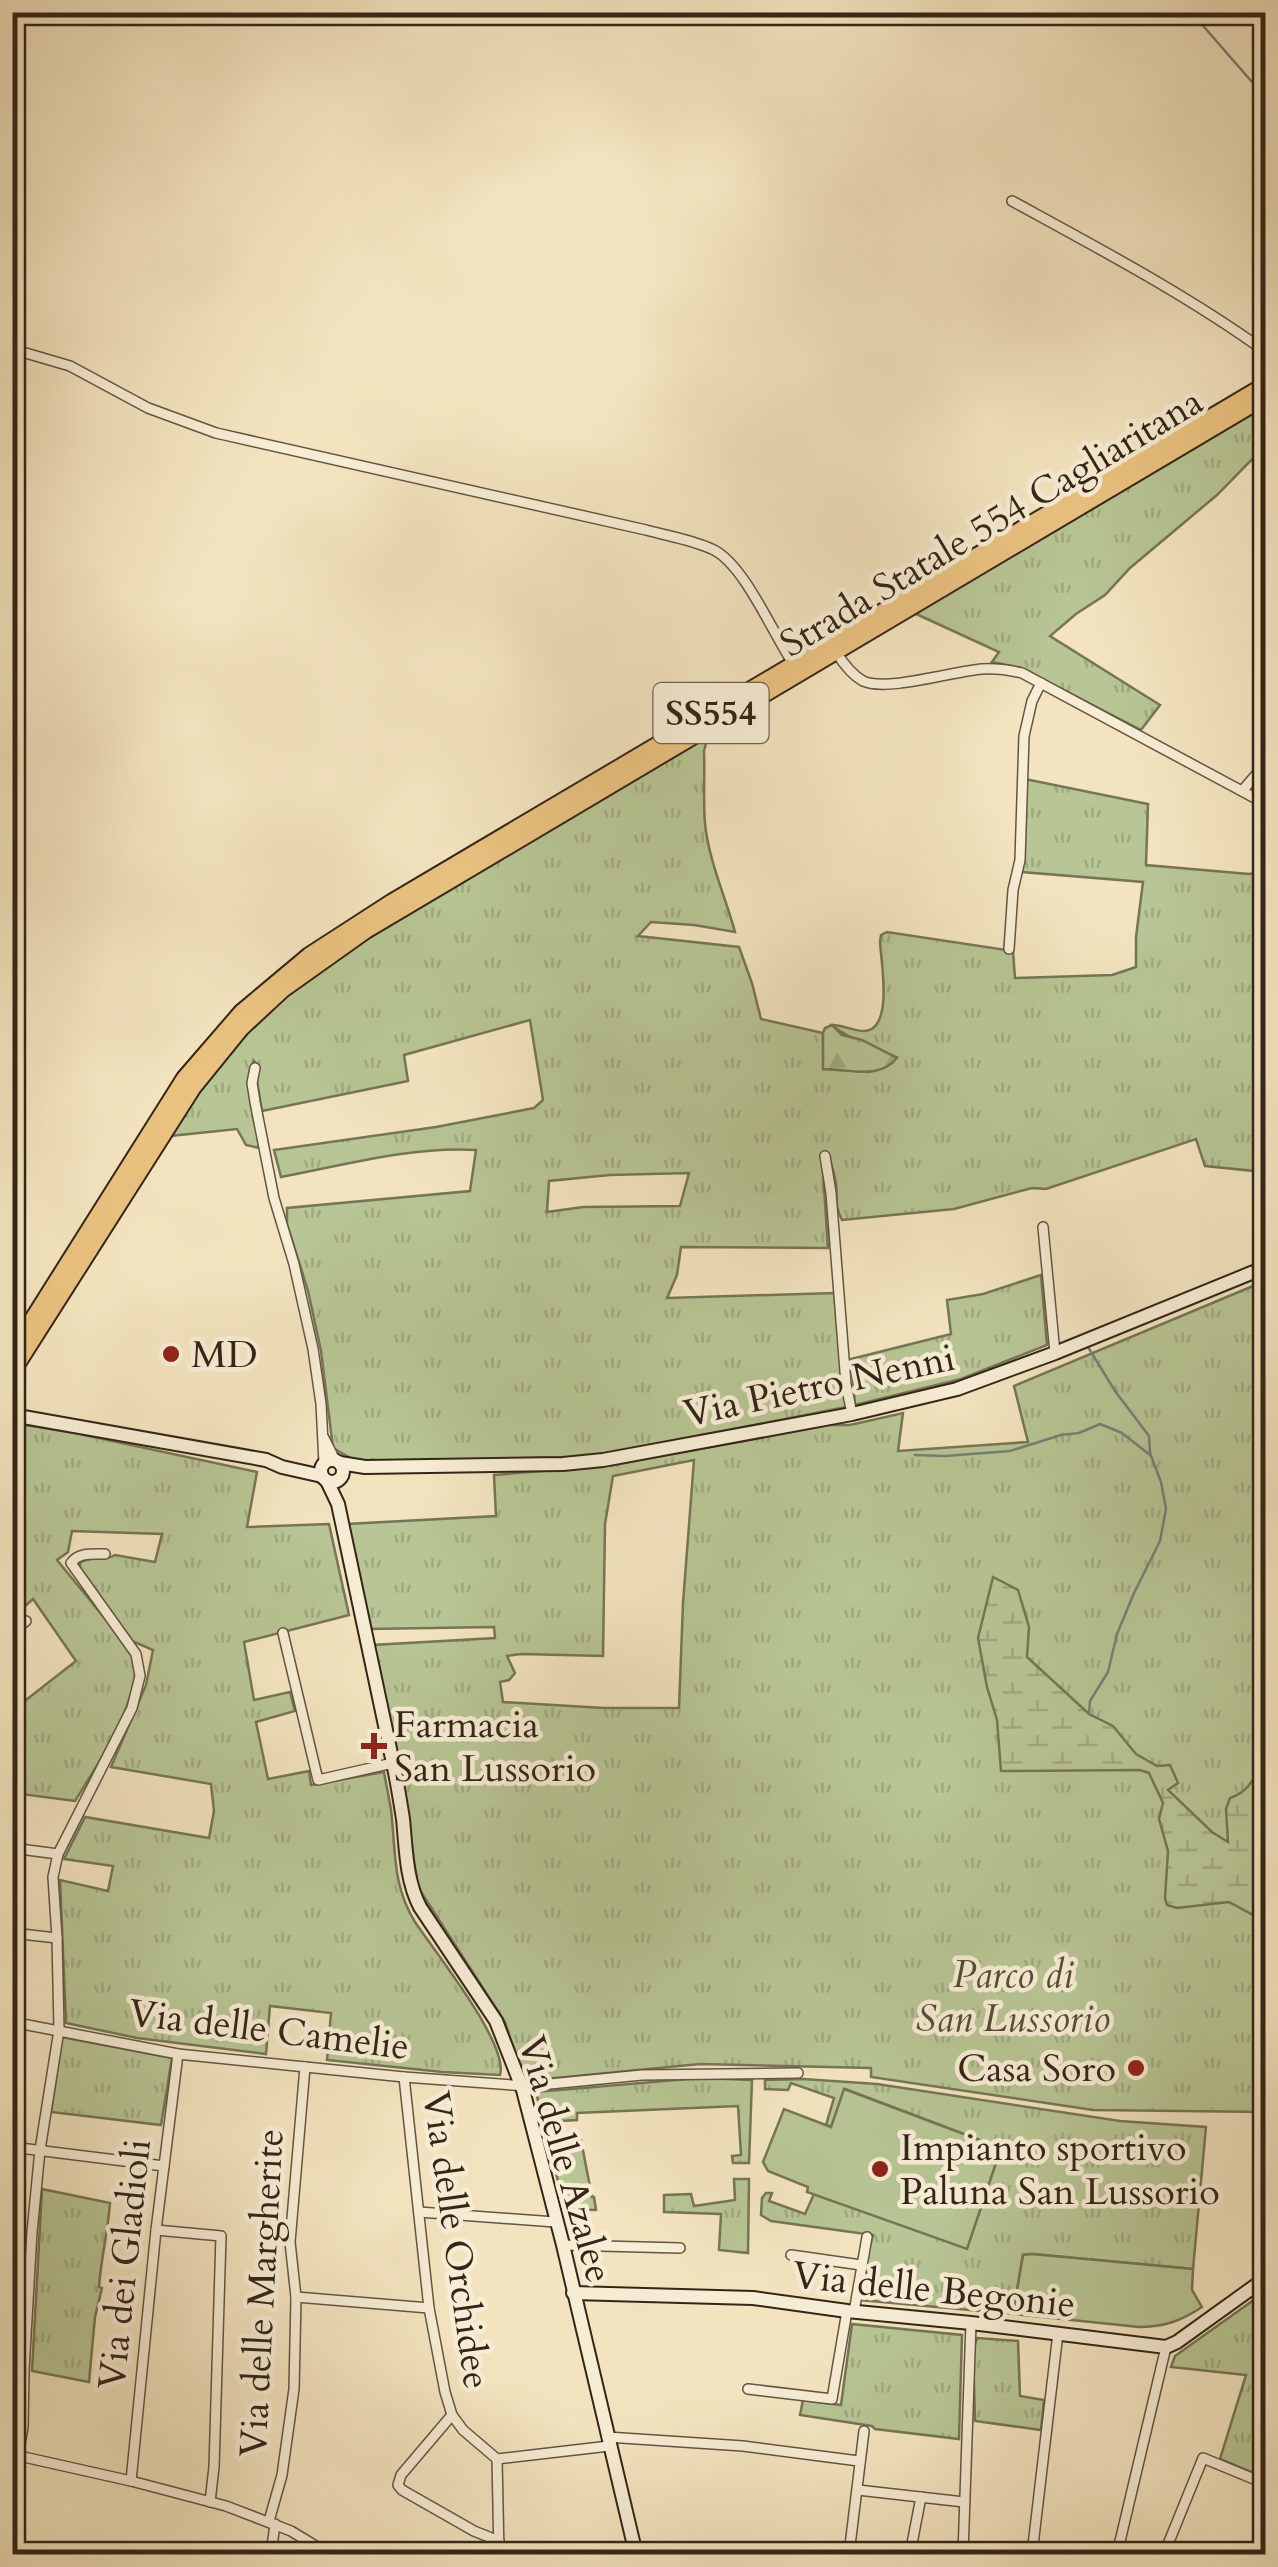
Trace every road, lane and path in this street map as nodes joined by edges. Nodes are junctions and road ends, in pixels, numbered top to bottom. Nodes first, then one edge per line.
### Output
1 (1012, 201) dead end
2 (12, 350) edge
3 (1266, 352) edge
4 (1266, 384) edge
5 (1266, 397) edge
6 (836, 652) junction
7 (794, 665) junction
8 (1040, 683) junction
9 (1266, 762) edge
10 (1243, 790) junction
11 (1266, 804) edge
12 (1009, 948) dead end
13 (255, 1068) dead end
14 (825, 1156) dead end
15 (1044, 1227) dead end
16 (1266, 1267) edge
17 (12, 1351) edge
18 (1055, 1354) junction
19 (12, 1373) edge
20 (12, 1414) edge
21 (852, 1414) junction
22 (332, 1470) junction
23 (105, 1554) dead end
24 (26, 1621) dead end
25 (12, 1632) edge
26 (283, 1634) dead end
27 (393, 1762) junction
28 (12, 1848) edge
29 (58, 1854) junction
30 (12, 1933) edge
31 (57, 1938) junction
32 (12, 2022) edge
33 (59, 2030) junction
34 (178, 2054) junction
35 (305, 2067) junction
36 (798, 2073) dead end
37 (404, 2076) junction
38 (520, 2085) junction
39 (12, 2147) edge
40 (40, 2150) junction
41 (164, 2166) junction
42 (419, 2212) junction
43 (556, 2222) junction
44 (156, 2230) junction
45 (867, 2237) dead end
46 (563, 2245) junction
47 (680, 2248) dead end
48 (791, 2255) dead end
49 (861, 2265) junction
50 (1266, 2278) edge
51 (574, 2293) junction
52 (296, 2297) junction
53 (429, 2308) junction
54 (850, 2312) junction
55 (971, 2322) junction
56 (1058, 2333) junction
57 (1166, 2346) junction
58 (18, 2369) edge
59 (748, 2389) dead end
60 (452, 2415) junction
61 (864, 2431) dead end
62 (608, 2442) junction
63 (15, 2455) edge
64 (497, 2459) junction
65 (859, 2462) junction
66 (131, 2482) junction
67 (1266, 2484) edge
68 (858, 2490) junction
69 (920, 2497) junction
70 (210, 2502) junction
71 (964, 2502) junction
72 (272, 2523) junction
73 (499, 2541) junction
74 (738, 2551) dead end
75 (635, 2553) edge
76 (271, 2554) edge
77 (328, 2554) edge
78 (499, 2554) edge
79 (850, 2554) edge
80 (910, 2554) edge
81 (963, 2554) edge
82 (1032, 2554) edge
83 (1117, 2554) edge
84 (1164, 2554) edge

1 - 3 street
2 - 7 street
4 - 7 main road, Strada Statale 554 Cagliaritana / SS554
5 - 6 main road, Strada Statale 554 Cagliaritana / SS554
6 - 8 street
6 - 19 main road, Strada Statale 554 Cagliaritana / SS554
7 - 17 main road, Strada Statale 554 Cagliaritana / SS554
8 - 10 street
8 - 12 street
9 - 10 street
10 - 11 street
13 - 22 street
14 - 21 street
15 - 18 street
16 - 18 street, Via Pietro Nenni
18 - 21 street, Via Pietro Nenni
20 - 22 street
21 - 22 street, Via Pietro Nenni
22 - 27 street, Via delle Azalee
23 - 29 street
24 - 25 street
26 - 27 street
27 - 38 street, Via delle Azalee
28 - 29 street
29 - 31 street
30 - 31 street
31 - 33 street
32 - 33 street, Via delle Camelie
33 - 34 street, Via delle Camelie
33 - 40 street
34 - 35 street, Via delle Camelie
34 - 41 street, Via dei Gladioli
35 - 37 street, Via delle Camelie
35 - 52 street, Via delle Margherite
36 - 38 street, Via delle Camelie
37 - 38 street, Via delle Camelie
37 - 42 street, Via delle Orchidee
38 - 43 street, Via delle Azalee
39 - 40 street
40 - 41 street
40 - 58 street
41 - 44 street, Via dei Gladioli
42 - 43 street
42 - 53 street, Via delle Orchidee
43 - 46 street, Via delle Azalee
44 - 66 street, Via dei Gladioli
44 - 70 street
45 - 49 street
46 - 47 street
46 - 51 street, Via delle Azalee
48 - 49 street
49 - 54 street
50 - 57 street
51 - 54 street, Via delle Begonie
51 - 62 street, Via delle Azalee
52 - 53 street
52 - 72 street, Via delle Margherite
53 - 60 street, Via delle Orchidee
54 - 55 street, Via delle Begonie
54 - 59 street
55 - 56 street, Via delle Begonie
55 - 71 street
56 - 57 street, Via delle Begonie
56 - 82 street
57 - 83 street
58 - 63 street
60 - 64 street, Via delle Orchidee
60 - 73 street
61 - 65 street
62 - 64 street
62 - 65 street
62 - 75 street, Via delle Azalee
63 - 66 street
64 - 73 street
65 - 68 street
66 - 70 street
67 - 84 street
68 - 69 street
68 - 79 street
69 - 71 street
69 - 80 street
70 - 72 street
71 - 81 street
72 - 76 street, Via delle Margherite
72 - 77 street
73 - 78 street
74 - 75 street

